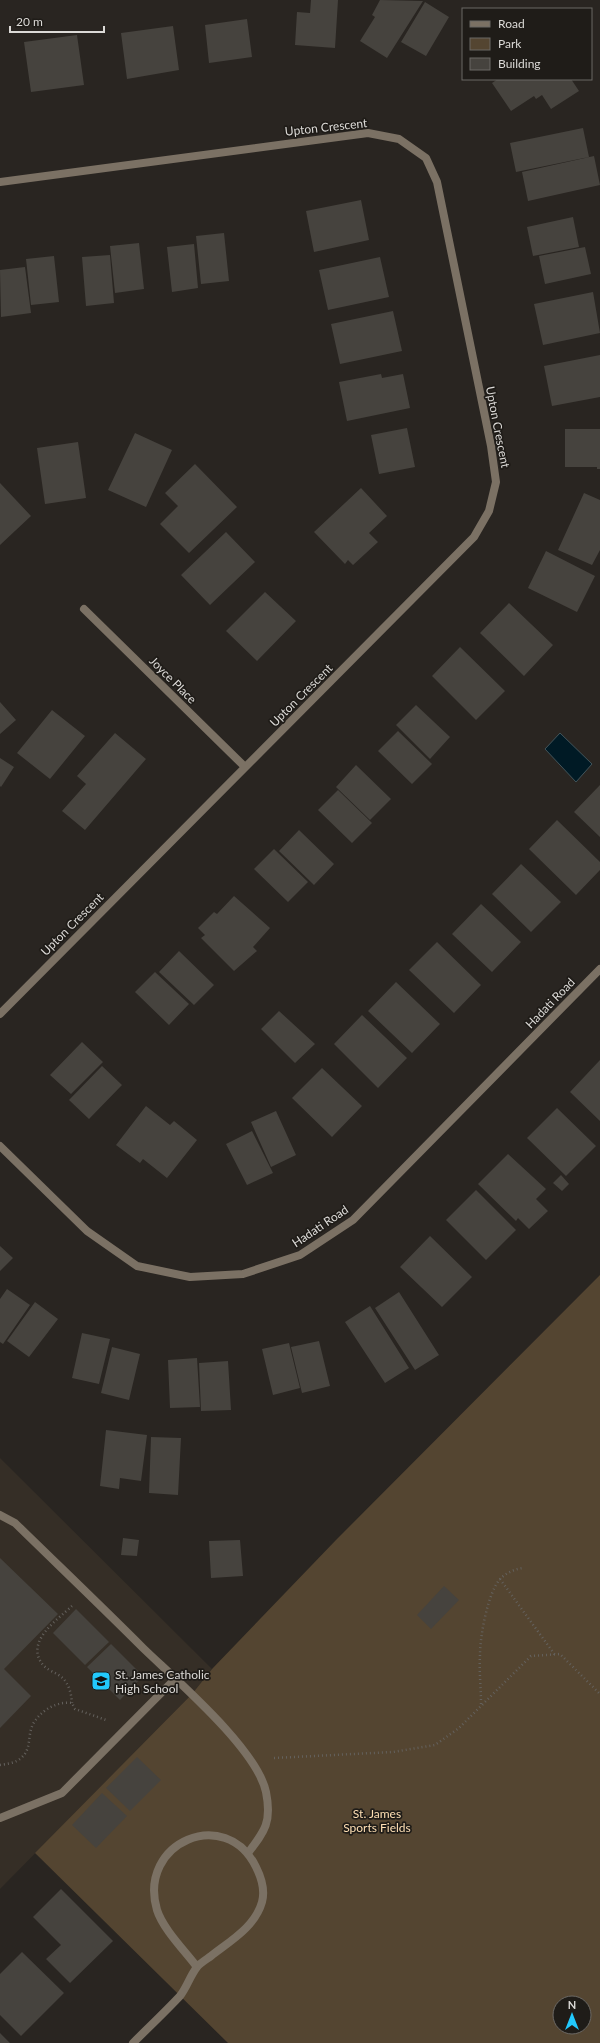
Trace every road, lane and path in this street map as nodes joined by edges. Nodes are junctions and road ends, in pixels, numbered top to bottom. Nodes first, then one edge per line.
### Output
1 (0, 182) edge
2 (84, 609) dead end
3 (245, 768) junction
4 (600, 969) edge
5 (0, 1014) edge
6 (0, 1146) edge
7 (0, 1515) edge
8 (523, 1568) dead end
9 (500, 1579) junction
10 (86, 1592) junction
11 (555, 1655) junction
12 (175, 1679) junction
13 (600, 1694) edge
14 (72, 1703) junction
15 (482, 1705) junction
16 (129, 1726) junction
17 (249, 1759) junction
18 (0, 1766) edge
19 (0, 1818) edge
20 (248, 1853) junction
21 (197, 1967) junction
22 (133, 2043) edge

1 - 3 street, Upton Crescent
2 - 3 street, Joyce Place
3 - 5 street, Upton Crescent
4 - 6 street, Hadati Road
7 - 10 street
8 - 9 path
9 - 11 path
9 - 15 path
10 - 12 street
10 - 14 path
11 - 13 path
11 - 15 path
12 - 16 street
12 - 17 street
14 - 16 path
14 - 18 path
15 - 17 path
16 - 19 street
17 - 20 street
20 - 21 street
20 - 21 street
21 - 22 street

